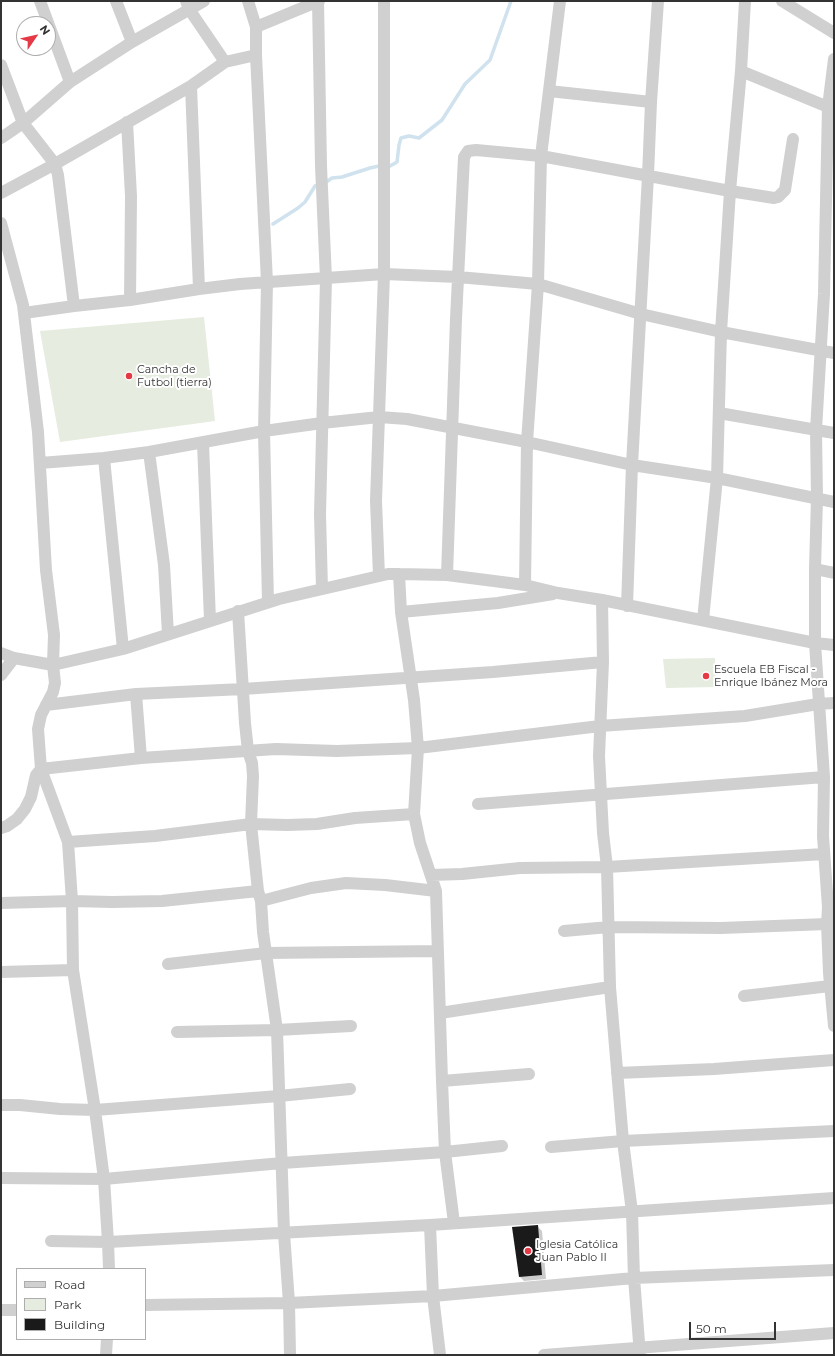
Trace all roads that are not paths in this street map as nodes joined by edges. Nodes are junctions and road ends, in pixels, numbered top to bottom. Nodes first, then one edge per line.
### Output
1 (40, 1) edge
2 (116, 1) edge
3 (204, 1) edge
4 (248, 1) edge
5 (318, 1) edge
6 (384, 1) edge
7 (560, 1) edge
8 (658, 1) edge
9 (745, 1) edge
10 (782, 1) edge
11 (187, 5) edge
12 (256, 27) junction
13 (834, 33) edge
14 (132, 42) junction
15 (256, 56) junction
16 (834, 59) edge
17 (225, 62) junction
18 (1, 65) edge
19 (741, 71) junction
20 (70, 82) junction
21 (191, 86) junction
22 (549, 91) junction
23 (651, 102) junction
24 (828, 107) junction
25 (128, 122) junction
26 (24, 123) junction
27 (1, 138) edge
28 (793, 139) dead end
29 (830, 151) edge
30 (541, 156) junction
31 (55, 164) junction
32 (648, 176) junction
33 (730, 191) junction
34 (1, 193) edge
35 (1, 223) edge
36 (384, 274) junction
37 (458, 277) junction
38 (326, 279) junction
39 (266, 282) junction
40 (538, 284) junction
41 (199, 289) junction
42 (829, 294) edge
43 (130, 300) junction
44 (74, 306) junction
45 (24, 313) junction
46 (641, 314) junction
47 (721, 332) junction
48 (820, 350) junction
49 (834, 353) edge
50 (719, 413) junction
51 (379, 417) junction
52 (322, 423) junction
53 (452, 427) junction
54 (816, 430) junction
55 (264, 431) junction
56 (834, 433) edge
57 (203, 442) junction
58 (527, 442) junction
59 (149, 452) junction
60 (104, 458) junction
61 (40, 464) junction
62 (632, 466) junction
63 (717, 478) junction
64 (817, 498) junction
65 (834, 502) edge
66 (815, 569) junction
67 (834, 573) edge
68 (399, 574) junction
69 (447, 575) junction
70 (378, 576) junction
71 (525, 585) junction
72 (322, 589) junction
73 (558, 593) junction
74 (602, 600) junction
75 (268, 602) junction
76 (627, 606) junction
77 (238, 611) junction
78 (401, 612) junction
79 (210, 620) junction
80 (703, 620) junction
81 (168, 634) junction
82 (815, 643) junction
83 (834, 645) edge
84 (123, 648) junction
85 (1, 653) edge
86 (14, 658) junction
87 (603, 662) junction
88 (53, 665) junction
89 (1, 675) edge
90 (411, 677) junction
91 (243, 688) junction
92 (136, 694) junction
93 (834, 703) edge
94 (818, 704) junction
95 (46, 705) junction
96 (600, 726) junction
97 (418, 748) junction
98 (248, 751) junction
99 (141, 758) junction
100 (41, 769) junction
101 (827, 771) edge
102 (601, 794) junction
103 (478, 804) dead end
104 (414, 814) junction
105 (250, 824) junction
106 (1, 828) edge
107 (829, 835) edge
108 (68, 842) junction
109 (824, 854) junction
110 (607, 867) junction
111 (431, 875) junction
112 (436, 891) junction
113 (259, 896) junction
114 (72, 901) junction
115 (1, 903) edge
116 (831, 906) edge
117 (826, 924) junction
118 (609, 927) junction
119 (564, 930) dead end
120 (438, 951) junction
121 (266, 953) junction
122 (168, 964) dead end
123 (73, 970) junction
124 (1, 972) edge
125 (831, 977) edge
126 (610, 987) junction
127 (744, 996) dead end
128 (440, 1013) junction
129 (351, 1026) dead end
130 (834, 1026) edge
131 (277, 1030) junction
132 (177, 1032) dead end
133 (834, 1060) edge
134 (617, 1073) junction
135 (529, 1074) dead end
136 (442, 1081) junction
137 (350, 1090) dead end
138 (279, 1096) junction
139 (1, 1105) edge
140 (95, 1110) junction
141 (834, 1130) edge
142 (623, 1141) junction
143 (502, 1146) dead end
144 (551, 1147) dead end
145 (446, 1152) junction
146 (282, 1163) junction
147 (1, 1178) edge
148 (104, 1179) junction
149 (834, 1198) edge
150 (632, 1212) junction
151 (454, 1223) junction
152 (430, 1225) junction
153 (284, 1233) junction
154 (51, 1242) dead end
155 (108, 1242) junction
156 (109, 1268) edge
157 (834, 1270) edge
158 (634, 1278) junction
159 (433, 1296) junction
160 (289, 1303) junction
161 (146, 1305) edge
162 (1, 1310) edge
163 (16, 1310) edge
164 (834, 1333) edge
165 (107, 1340) edge
166 (640, 1351) edge
167 (106, 1355) edge
168 (290, 1355) edge
169 (440, 1355) edge
170 (544, 1355) edge

1 - 20 street
2 - 14 street
3 - 11 street
4 - 12 street
5 - 12 street
5 - 38 street
6 - 36 street
7 - 22 street
8 - 23 street
9 - 19 street
10 - 13 street
11 - 14 street
11 - 17 street
12 - 15 street
14 - 20 street
15 - 17 street
15 - 39 street
16 - 24 street
17 - 21 street
18 - 26 street
19 - 24 street
19 - 33 street
20 - 26 street
21 - 25 street
21 - 41 street
22 - 23 street
22 - 30 street
23 - 32 street
24 - 29 street
25 - 31 street
25 - 43 street
26 - 27 street
26 - 31 street
28 - 33 street
29 - 42 street
30 - 32 street
30 - 37 street
30 - 40 street
31 - 34 street
31 - 44 street
32 - 33 street
32 - 46 street
33 - 47 street
35 - 45 street
36 - 37 street
36 - 38 street
36 - 51 street
37 - 40 street
37 - 53 street
38 - 39 street
38 - 52 street
39 - 41 street
39 - 55 street
40 - 46 street
40 - 58 street
41 - 43 street
42 - 48 street
43 - 44 street
44 - 45 street
45 - 61 street
46 - 47 street
46 - 62 street
47 - 48 street
47 - 50 street
48 - 49 street
48 - 54 street
50 - 54 street
50 - 63 street
51 - 52 street
51 - 53 street
51 - 70 street
52 - 55 street
52 - 72 street
53 - 58 street
53 - 69 street
54 - 56 street
54 - 64 street
55 - 57 street
55 - 75 street
57 - 59 street
57 - 79 street
58 - 62 street
58 - 71 street
59 - 60 street
59 - 81 street
60 - 61 street
60 - 84 street
61 - 88 street
62 - 63 street
62 - 76 street
63 - 64 street
63 - 80 street
64 - 65 street
64 - 66 street
66 - 67 street
66 - 82 street
68 - 69 street
68 - 70 street
68 - 78 street
69 - 71 street
70 - 72 street
71 - 73 street
72 - 75 street
73 - 74 street
73 - 78 street
74 - 76 street
74 - 87 street
75 - 77 street
76 - 80 street
77 - 79 street
77 - 91 street
78 - 90 street
79 - 81 street
80 - 82 street
81 - 84 street
82 - 83 street
82 - 94 street
84 - 88 street
85 - 86 street
86 - 88 street
86 - 89 street
87 - 90 street
87 - 96 street
88 - 95 street
90 - 91 street
90 - 97 street
91 - 92 street
91 - 98 street
92 - 95 street
92 - 99 street
93 - 94 street
94 - 96 street
94 - 101 street
95 - 100 street
96 - 97 street
96 - 102 street
97 - 98 street
97 - 104 street
98 - 99 street
98 - 105 street
99 - 100 street
100 - 106 street
100 - 108 street
101 - 102 street
101 - 107 street
102 - 103 street
102 - 110 street
104 - 105 street
104 - 111 street
105 - 108 street
105 - 113 street
107 - 109 street
108 - 114 street
109 - 110 street
109 - 116 street
110 - 111 street
110 - 118 street
111 - 112 street
112 - 113 street
112 - 120 street
113 - 114 street
113 - 121 street
114 - 115 street
114 - 123 street
116 - 117 street
117 - 118 street
117 - 125 street
118 - 119 street
118 - 126 street
120 - 121 street
120 - 128 street
121 - 122 street
121 - 131 street
123 - 124 street
123 - 140 street
125 - 127 street
125 - 130 street
126 - 128 street
126 - 134 street
128 - 136 street
129 - 131 street
131 - 132 street
131 - 138 street
133 - 134 street
134 - 142 street
135 - 136 street
136 - 145 street
137 - 138 street
138 - 140 street
138 - 146 street
139 - 140 street
140 - 148 street
141 - 142 street
142 - 144 street
142 - 150 street
143 - 145 street
145 - 146 street
145 - 151 street
146 - 148 street
146 - 153 street
147 - 148 street
148 - 155 street
149 - 150 street
150 - 151 street
150 - 158 street
151 - 152 street
152 - 153 street
152 - 159 street
153 - 155 street
153 - 160 street
154 - 155 street
155 - 156 street
157 - 158 street
158 - 159 street
158 - 166 street
159 - 160 street
159 - 169 street
160 - 161 street
160 - 168 street
162 - 163 street
164 - 166 street
165 - 167 street
166 - 170 street

